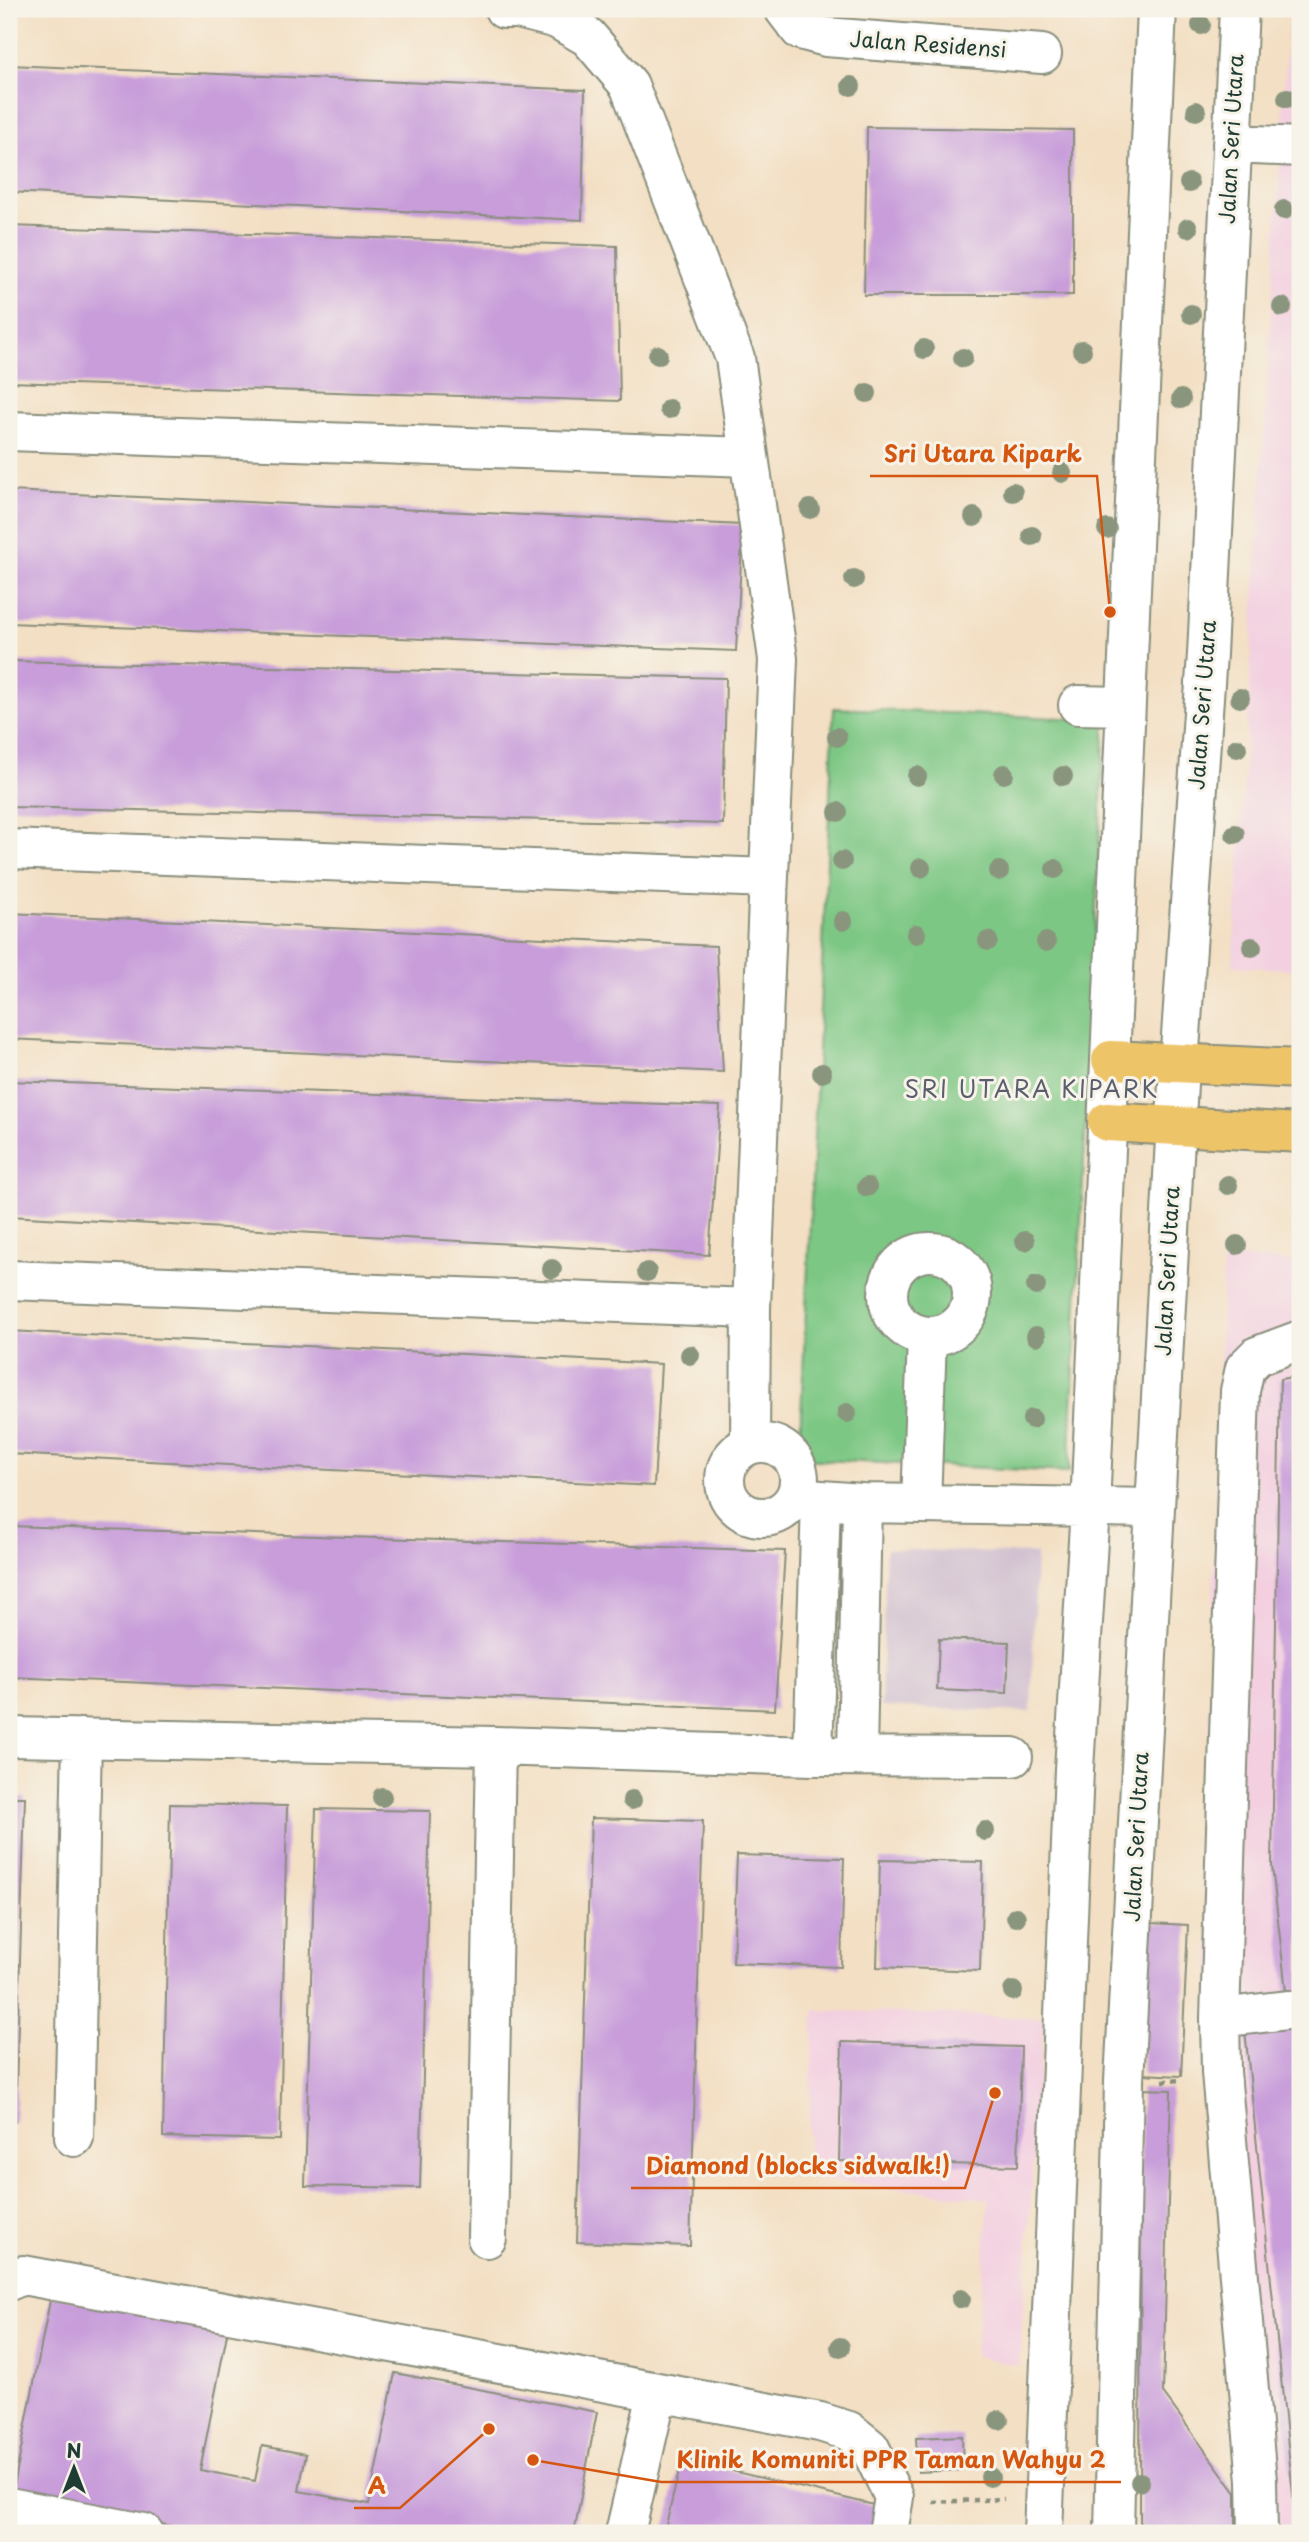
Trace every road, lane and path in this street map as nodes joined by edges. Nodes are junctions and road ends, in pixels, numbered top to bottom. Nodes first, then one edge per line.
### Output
1 (505, 9) edge
2 (784, 9) edge
3 (1157, 9) edge
4 (1239, 9) edge
5 (1042, 54) dead end
6 (1232, 144) junction
7 (1300, 147) edge
8 (9, 431) edge
9 (749, 457) junction
10 (1078, 705) dead end
11 (1124, 706) junction
12 (9, 849) edge
13 (769, 878) junction
14 (1111, 1060) junction
15 (1179, 1065) junction
16 (1300, 1069) edge
17 (1107, 1122) junction
18 (1176, 1127) junction
19 (1300, 1133) edge
20 (9, 1280) edge
21 (751, 1308) junction
22 (927, 1337) dead end
23 (1300, 1340) edge
24 (750, 1444) junction
25 (808, 1500) junction
26 (862, 1503) junction
27 (921, 1504) junction
28 (1090, 1507) junction
29 (1155, 1508) junction
30 (9, 1737) edge
31 (82, 1738) junction
32 (496, 1746) junction
33 (857, 1755) junction
34 (813, 1756) junction
35 (1013, 1757) dead end
36 (1288, 2010) dead end
37 (1220, 2018) junction
38 (74, 2137) dead end
39 (487, 2238) dead end
40 (9, 2281) edge
41 (657, 2394) junction
42 (1004, 2499) dead end
43 (941, 2503) dead end
44 (9, 2507) edge
45 (144, 2533) edge
46 (625, 2533) edge
47 (888, 2533) edge
48 (1044, 2533) edge
49 (1114, 2533) edge
50 (1258, 2533) edge

1 - 9 street
2 - 5 street, Jalan Residensi
3 - 11 street
4 - 6 street, Jalan Seri Utara
6 - 7 street
6 - 15 street, Jalan Seri Utara
8 - 9 street
9 - 13 street
10 - 11 street
11 - 14 street
12 - 13 street
13 - 21 street
14 - 15 highway
14 - 17 street
15 - 16 highway
15 - 18 street, Jalan Seri Utara
17 - 18 highway
17 - 28 street
18 - 19 highway
18 - 29 street, Jalan Seri Utara
20 - 21 street
21 - 24 street
22 - 27 street
23 - 37 street
24 - 25 street
24 - 25 street
25 - 26 street
25 - 34 street
26 - 27 street
26 - 33 street
27 - 28 street
28 - 29 street
28 - 48 street
29 - 49 street, Jalan Seri Utara
30 - 31 street
31 - 32 street
31 - 38 street
32 - 34 street
32 - 39 street
33 - 34 street
33 - 35 street
36 - 37 street
37 - 50 street
40 - 41 street
41 - 46 street
41 - 47 street
42 - 43 path
44 - 45 street

